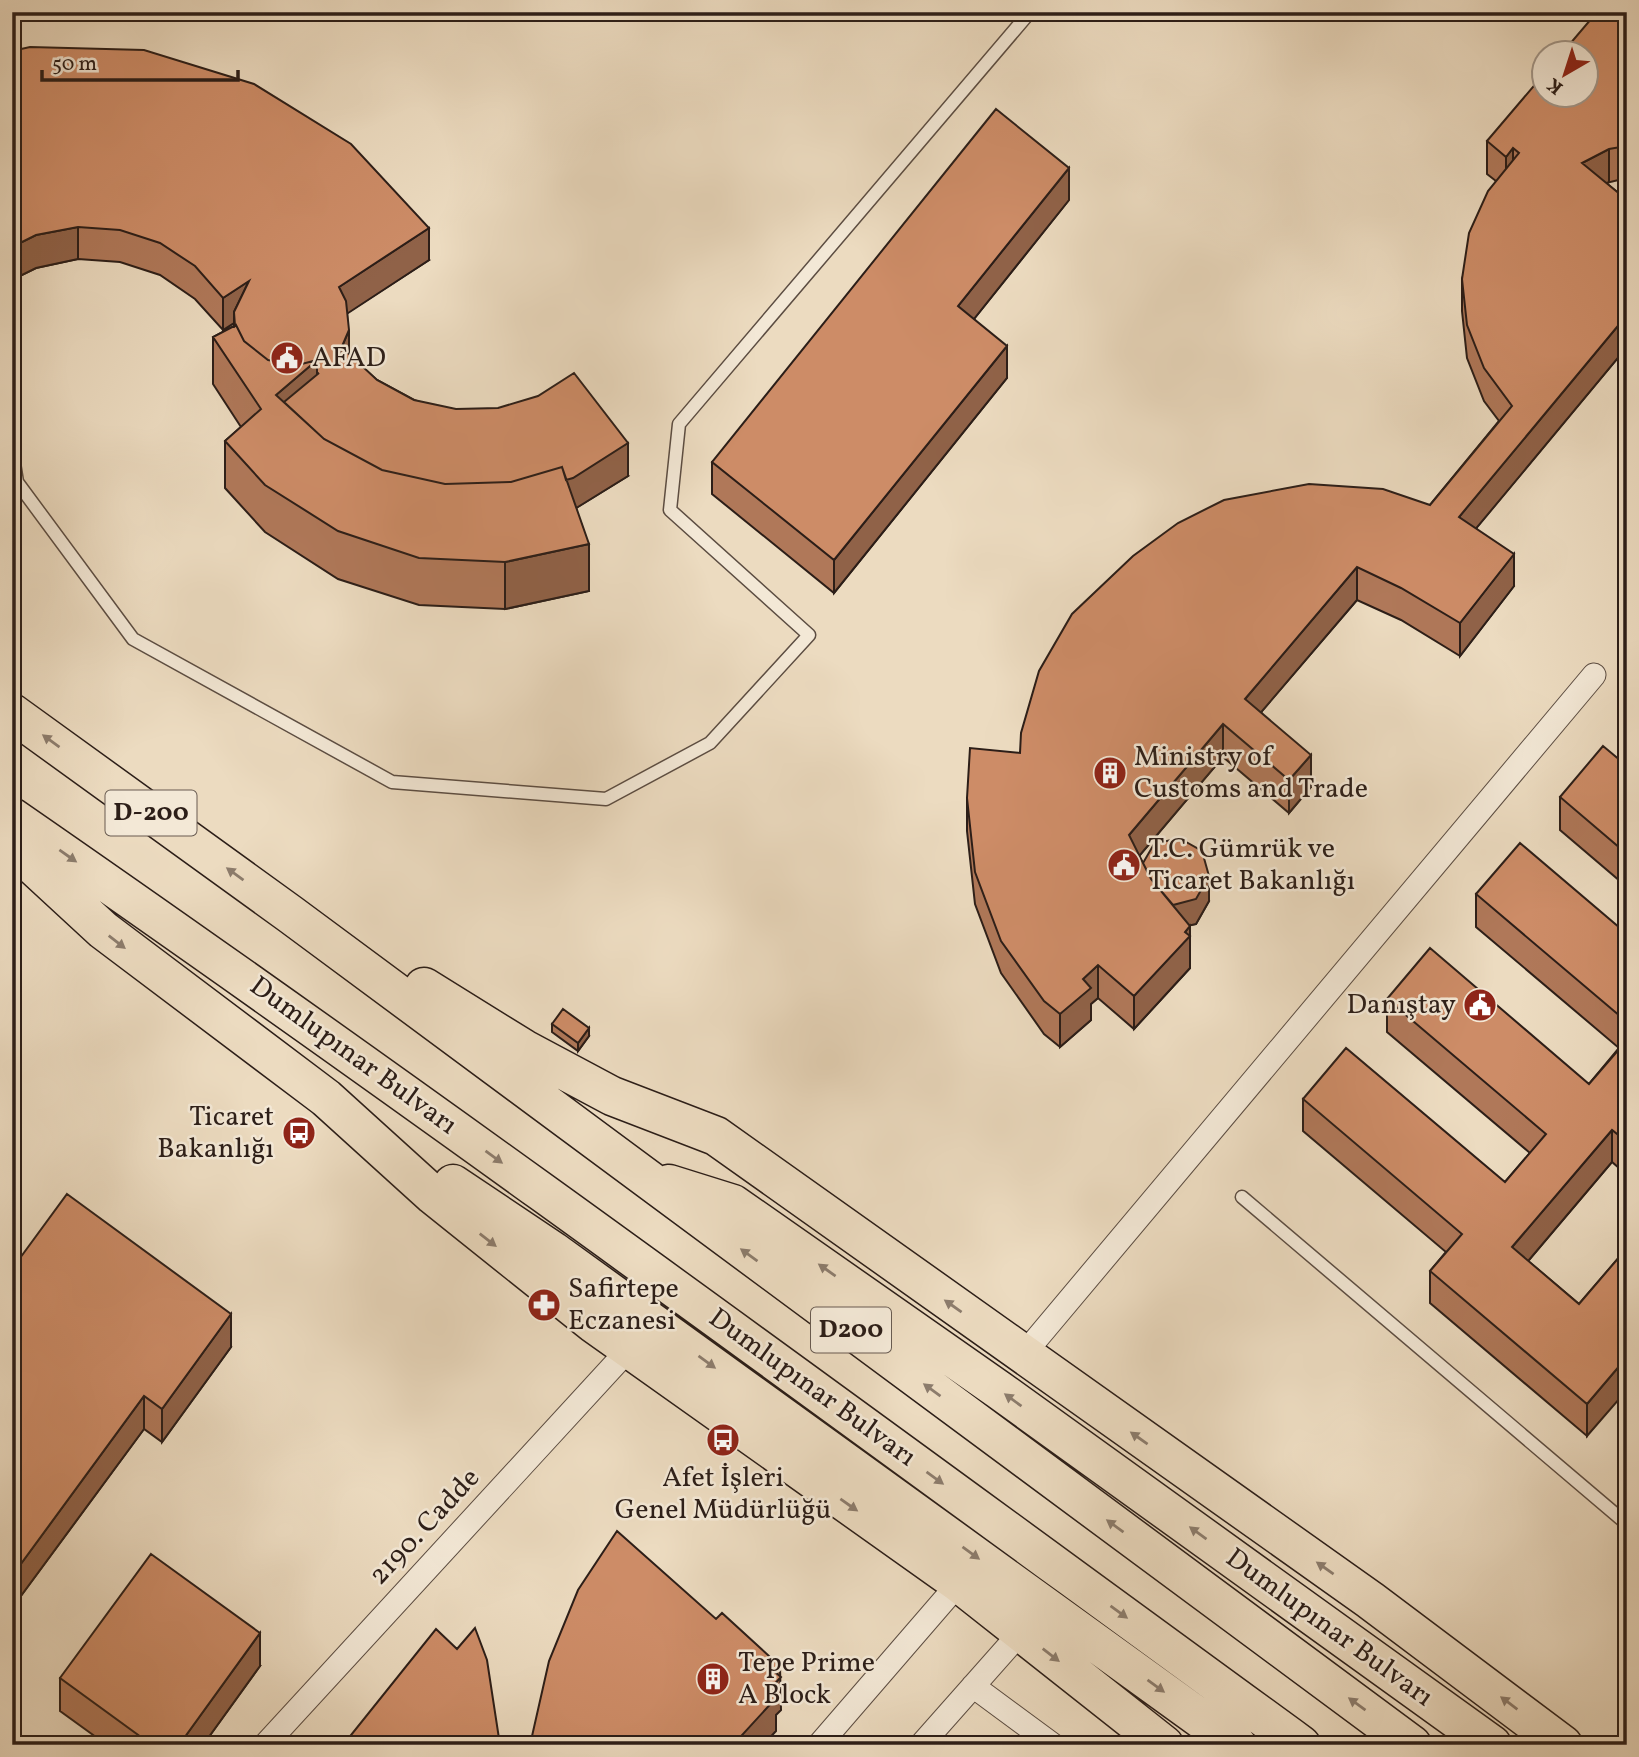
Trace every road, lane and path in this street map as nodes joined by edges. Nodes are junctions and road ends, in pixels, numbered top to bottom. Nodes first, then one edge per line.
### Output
1 (1030, 12) edge
2 (12, 451) edge
3 (15, 483) edge
4 (1594, 674) dead end
5 (12, 713) edge
6 (12, 817) edge
7 (12, 846) edge
8 (290, 914) junction
9 (326, 1098) junction
10 (639, 1174) junction
11 (1242, 1197) dead end
12 (629, 1349) junction
13 (1023, 1355) junction
14 (1627, 1524) edge
15 (959, 1583) junction
16 (1021, 1632) junction
17 (973, 1686) junction
18 (265, 1745) edge
19 (819, 1745) edge
20 (921, 1745) edge
21 (1052, 1745) edge
22 (1164, 1745) edge
23 (1237, 1745) edge
24 (1301, 1745) edge
25 (1412, 1745) edge
26 (1492, 1745) edge
27 (1563, 1745) edge

1 - 3 lane
2 - 3 lane
4 - 13 street
8 -> 5 highway, Dumlupınar Bulvarı / D-200
6 -> 24 highway, Dumlupınar Bulvarı / D200
7 -> 9 highway, Dumlupınar Bulvarı
8 - 10 highway, Dumlupınar Bulvarı / D200
13 -> 8 highway
9 -> 12 highway, Dumlupınar Bulvarı
9 -> 23 highway
25 -> 10 highway, Dumlupınar Bulvarı / D200
26 -> 10 highway, Dumlupınar Bulvarı
11 - 14 lane
12 -> 15 highway, Dumlupınar Bulvarı
12 - 18 street, 2190. Cadde
27 -> 13 highway
15 - 16 highway, Dumlupınar Bulvarı
15 - 19 street
16 - 17 street
16 -> 22 highway, Dumlupınar Bulvarı
17 - 20 street
17 - 21 street

